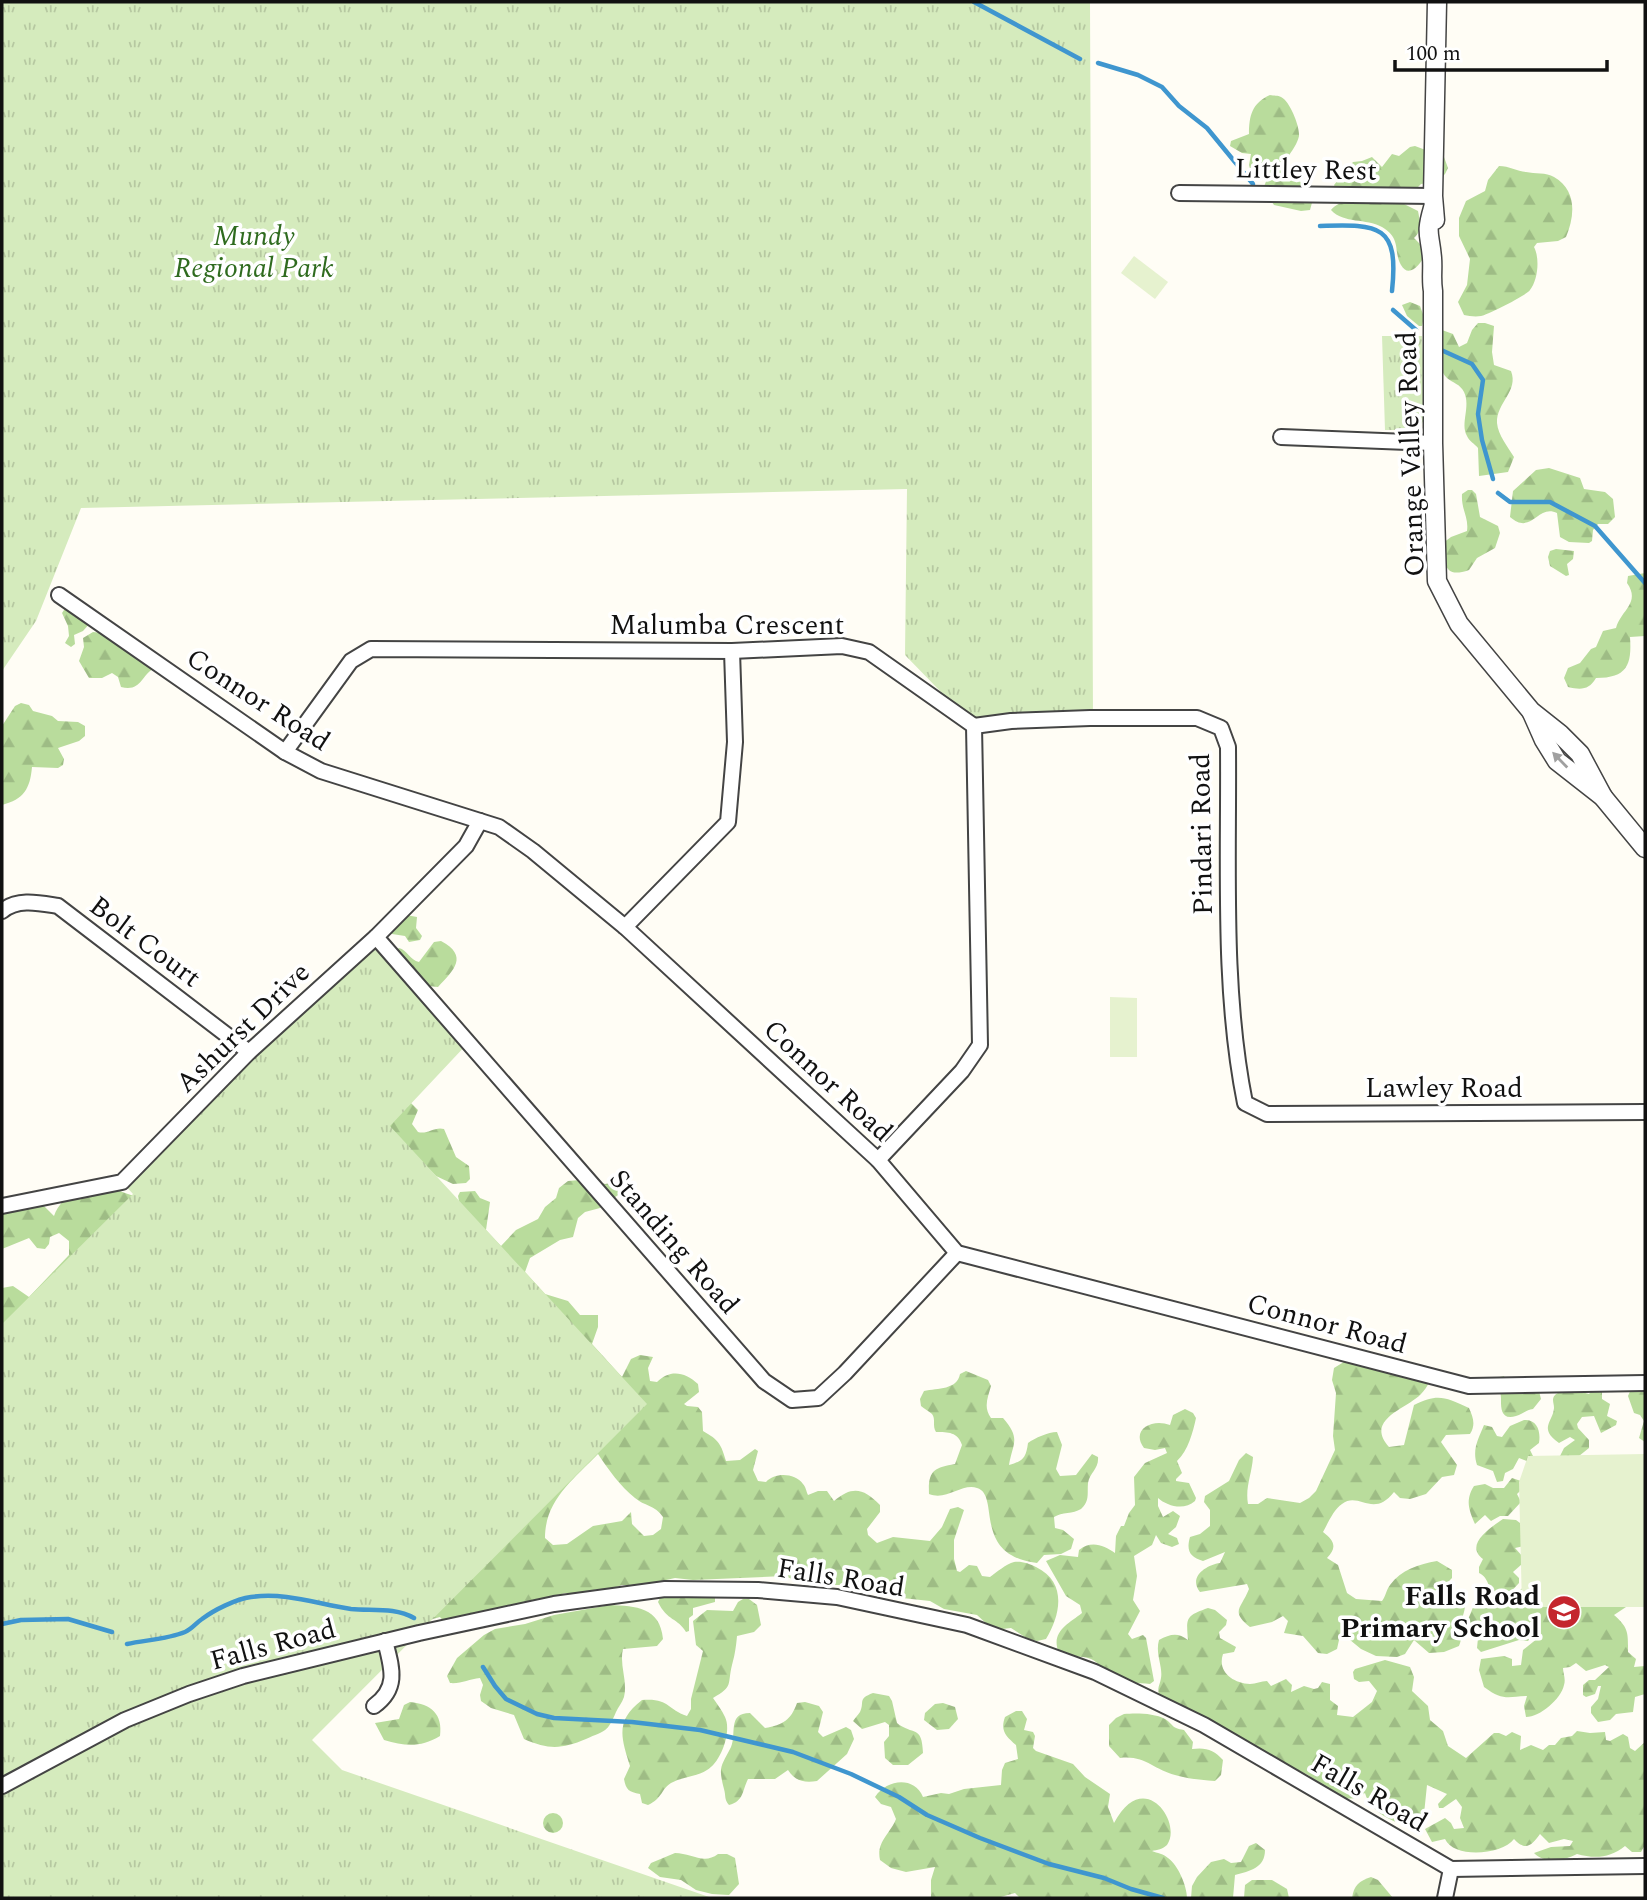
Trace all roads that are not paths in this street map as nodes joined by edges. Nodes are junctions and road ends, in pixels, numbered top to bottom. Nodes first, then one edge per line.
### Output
1 (1435, 7) edge
2 (1179, 193) dead end
3 (1433, 202) junction
4 (1281, 438) dead end
5 (1433, 443) junction
6 (59, 596) dead end
7 (732, 651) junction
8 (974, 726) junction
9 (285, 752) junction
10 (480, 821) junction
11 (1645, 848) edge
12 (2, 911) edge
13 (625, 927) junction
14 (376, 937) junction
15 (249, 1052) junction
16 (1245, 1104) joint
17 (1645, 1112) edge
18 (878, 1160) junction
19 (2, 1206) edge
20 (957, 1252) junction
21 (1645, 1383) edge
22 (385, 1641) junction
23 (374, 1706) dead end
24 (2, 1786) edge
25 (1645, 1866) edge
26 (1451, 1869) junction
27 (1445, 1898) edge

1 - 3 street, Orange Valley Road
2 - 3 street, Littley Rest
3 - 5 street, Orange Valley Road
4 - 5 street
5 - 11 street, Orange Valley Road
6 - 9 street, Connor Road
7 - 8 street, Malumba Crescent
7 - 9 street, Malumba Crescent
7 - 13 street
8 - 16 street, Pindari Road
8 - 18 street
9 - 10 street, Connor Road
10 - 13 street, Connor Road
10 - 14 street, Ashurst Drive
12 - 15 street, Bolt Court
13 - 18 street, Connor Road
14 - 15 street, Ashurst Drive
14 - 20 street, Standing Road
15 - 19 street, Ashurst Drive
16 - 17 street, Lawley Road
18 - 20 street, Connor Road
20 - 21 street, Connor Road
22 - 23 street
22 - 24 street, Falls Road
22 - 26 street, Falls Road
25 - 26 street
26 - 27 street

